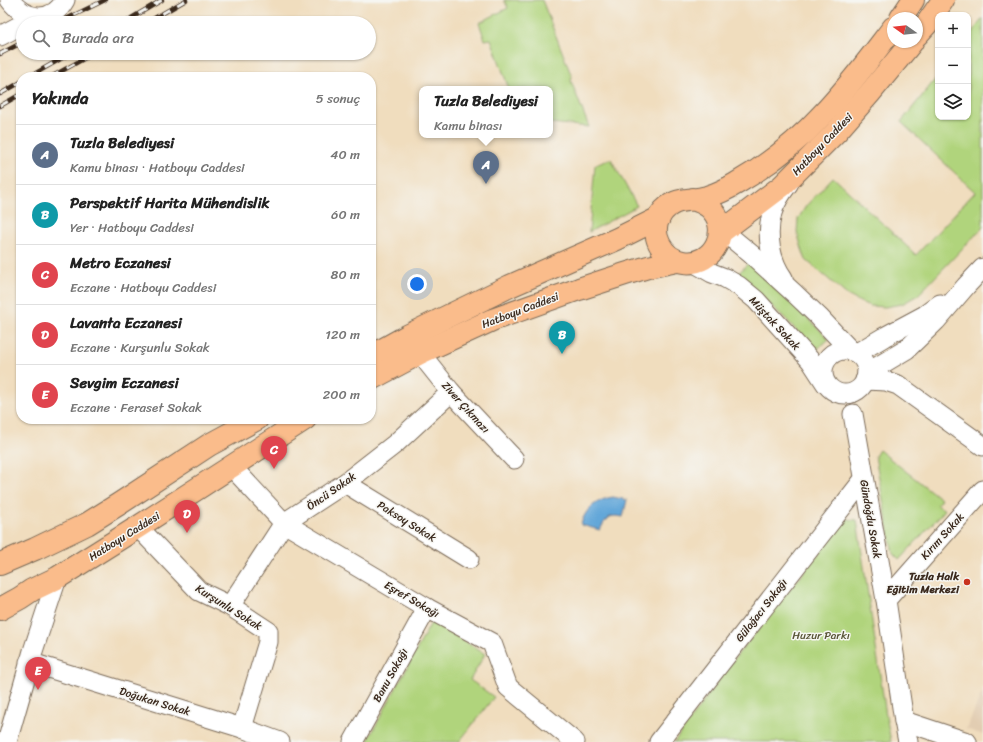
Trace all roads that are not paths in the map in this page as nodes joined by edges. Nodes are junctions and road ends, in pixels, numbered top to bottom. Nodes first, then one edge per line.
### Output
1 (10, 0) edge
2 (74, 0) edge
3 (913, 0) edge
4 (943, 0) edge
5 (60, 6) edge
6 (905, 12) edge
7 (27, 16) edge
8 (46, 16) edge
9 (16, 28) edge
10 (923, 28) edge
11 (0, 36) edge
12 (887, 36) edge
13 (907, 48) edge
14 (799, 169) junction
15 (693, 199) junction
16 (659, 218) junction
17 (720, 233) junction
18 (685, 262) junction
19 (983, 268) edge
20 (966, 286) junction
21 (795, 294) junction
22 (420, 352) junction
23 (853, 352) junction
24 (376, 353) edge
25 (376, 376) edge
26 (863, 381) junction
27 (829, 387) junction
28 (451, 392) junction
29 (853, 414) junction
30 (248, 424) edge
31 (297, 424) edge
32 (983, 446) edge
33 (514, 459) dead end
34 (232, 467) junction
35 (864, 479) junction
36 (345, 482) junction
37 (983, 490) edge
38 (284, 523) junction
39 (138, 527) junction
40 (469, 559) dead end
41 (0, 564) edge
42 (57, 578) junction
43 (886, 600) junction
44 (230, 606) junction
45 (427, 608) junction
46 (0, 609) edge
47 (30, 662) junction
48 (904, 721) junction
49 (242, 728) junction
50 (7, 742) edge
51 (280, 742) edge
52 (353, 742) edge
53 (575, 742) edge
54 (659, 742) edge
55 (908, 742) edge
56 (967, 742) edge

1 - 7 street
2 - 5 street
3 - 6 main road
4 - 10 main road
5 - 8 street
9 - 11 street
12 - 15 main road, Hatboyu Caddesi
13 - 14 main road, Hatboyu Caddesi
14 - 17 main road, Hatboyu Caddesi
14 - 21 street
15 - 16 main road, Hatboyu Caddesi
15 - 17 main road
16 - 18 main road
16 - 24 main road, Hatboyu Caddesi
17 - 18 main road, Hatboyu Caddesi
17 - 21 street
18 - 22 main road, Hatboyu Caddesi
18 - 27 street, Müştak Sokak
19 - 20 street
20 - 23 street
20 - 26 street
21 - 23 street
22 - 25 main road, Hatboyu Caddesi
22 - 28 street, Ziver Çıkmazı
23 - 26 street
23 - 27 street
26 - 27 street
26 - 29 street
26 - 32 street
27 - 29 street, Müştak Sokak
28 - 33 street, Ziver Çıkmazı
28 - 36 street, Öncü Sokak
29 - 35 street, Gündoğdu Sokak
30 - 41 main road
31 - 34 main road, Hatboyu Caddesi
34 - 38 street, Eşref Sokağı
34 - 39 main road, Hatboyu Caddesi
35 - 43 street, Gündoğdu Sokak
35 - 54 street, Gülağacı Sokağı
36 - 38 street, Öncü Sokak
36 - 40 street, Paksoy Sokak
37 - 43 street, Kırım Sokak
38 - 44 street, Öncü Sokak
38 - 45 street, Eşref Sokağı
39 - 42 main road, Hatboyu Caddesi
39 - 44 street, Kurşunlu Sokak
42 - 46 main road, Hatboyu Caddesi
42 - 47 street
43 - 48 street, Gündoğdu Sokak
44 - 49 street, Kurşunlu Sokak
45 - 52 street, Banu Sokağı
45 - 53 street, Eşref Sokağı
47 - 49 street, Doğukan Sokak
47 - 50 street
48 - 55 street, Gündoğdu Sokak
48 - 56 street
49 - 51 street, Doğukan Sokak

